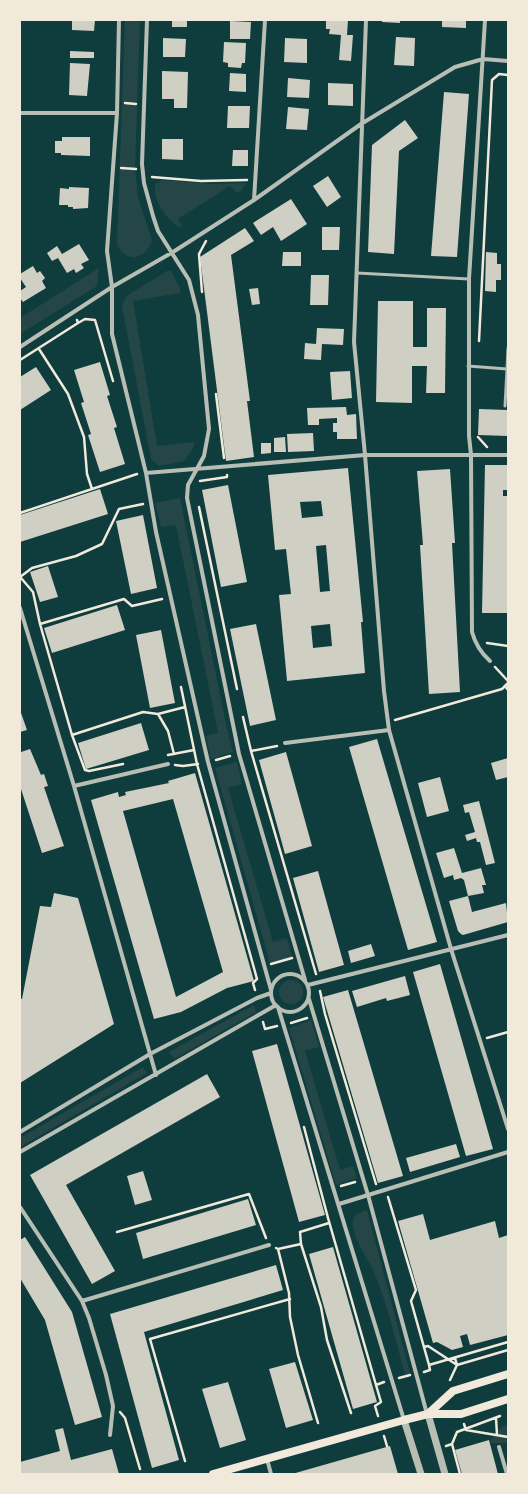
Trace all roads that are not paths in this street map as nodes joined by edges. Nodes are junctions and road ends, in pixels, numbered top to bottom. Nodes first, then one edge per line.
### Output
1 (119, 20) edge
2 (147, 20) edge
3 (265, 20) edge
4 (366, 20) edge
5 (485, 20) edge
6 (483, 59) junction
7 (508, 61) edge
8 (20, 113) edge
9 (117, 113) junction
10 (361, 124) junction
11 (254, 200) junction
12 (173, 252) junction
13 (356, 273) junction
14 (469, 279) junction
15 (112, 287) junction
16 (20, 347) edge
17 (508, 348) edge
18 (468, 366) junction
19 (507, 369) junction
20 (506, 406) dead end
21 (365, 455) junction
22 (471, 455) junction
23 (508, 455) edge
24 (196, 469) junction
25 (146, 473) junction
26 (20, 608) edge
27 (490, 661) road end
28 (389, 730) junction
29 (285, 743) dead end
30 (168, 764) road end
31 (74, 786) junction
32 (508, 935) edge
33 (451, 949) junction
34 (305, 980) junction
35 (308, 985) junction
36 (271, 991) junction
37 (308, 999) junction
38 (277, 1006) junction
39 (150, 1054) junction
40 (156, 1075) junction
41 (508, 1129) edge
42 (20, 1132) edge
43 (20, 1152) edge
44 (508, 1152) edge
45 (368, 1195) junction
46 (339, 1204) junction
47 (20, 1206) edge
48 (269, 1245) road end
49 (82, 1301) junction
50 (508, 1374) edge
51 (508, 1399) edge
52 (428, 1414) junction
53 (404, 1420) junction
54 (110, 1435) dead end
55 (499, 1447) dead end
56 (267, 1459) junction
57 (213, 1474) edge
58 (271, 1474) edge
59 (421, 1474) edge
60 (444, 1474) edge
61 (507, 1474) edge

1 - 9 street
2 - 12 street
3 - 11 street
4 - 10 street
5 - 6 street
6 - 7 street
6 - 10 street
6 - 14 street
8 - 9 street
9 - 15 street
10 - 11 street
10 - 13 street
11 - 12 street
12 - 15 street
12 - 24 street
13 - 14 lane
13 - 21 street
14 - 18 street
15 - 16 street
15 - 25 street
17 - 19 lane
18 - 19 lane
18 - 22 street
19 - 20 lane
21 - 22 street
21 - 24 street
21 - 28 street
22 - 23 street
22 - 27 street
24 - 25 street
24 - 34 street
25 - 36 street
26 - 31 street
28 - 29 street
28 - 33 street
30 - 31 street
31 - 39 street
32 - 33 street
33 - 35 street
33 - 41 street
34 - 35 street
34 - 36 street
35 - 37 street
36 - 38 street
36 - 39 street
37 - 38 street
37 - 45 street
38 - 40 street
38 - 46 street
39 - 40 street
39 - 42 street
40 - 43 street
44 - 45 street
45 - 46 street
45 - 52 street
46 - 53 street
47 - 49 street
48 - 49 street
49 - 54 street
50 - 52 main road
51 - 52 main road
52 - 53 main road
52 - 60 street
53 - 56 main road
53 - 59 street
55 - 61 street
56 - 57 main road
56 - 58 street

